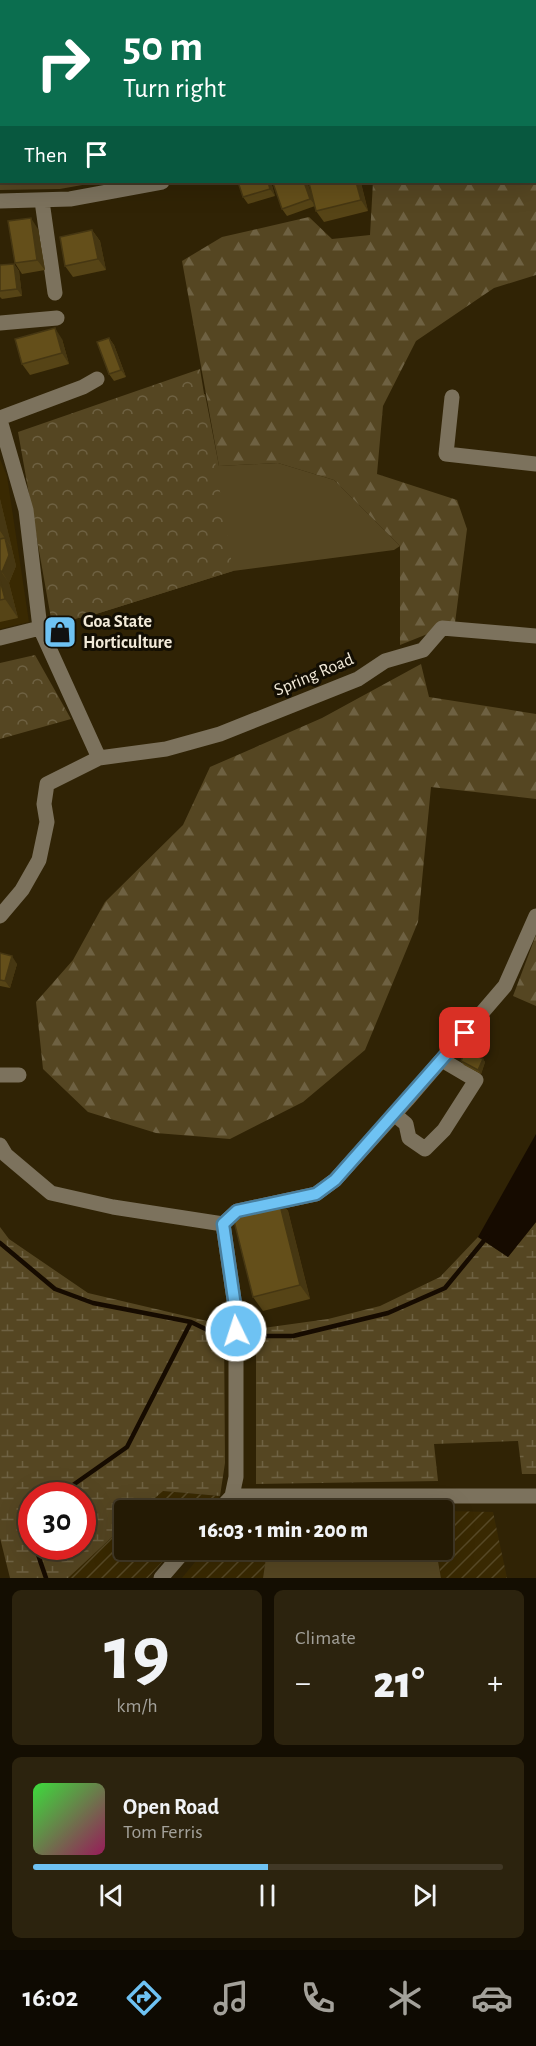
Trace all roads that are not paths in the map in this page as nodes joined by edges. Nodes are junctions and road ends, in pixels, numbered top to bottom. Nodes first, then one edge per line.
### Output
1 (157, 183) edge
2 (0, 201) edge
3 (42, 201) junction
4 (55, 294) dead end
5 (57, 318) dead end
6 (0, 323) edge
7 (90, 383) dead end
8 (452, 397) dead end
9 (0, 419) edge
10 (5, 453) edge
11 (536, 464) edge
12 (40, 628) junction
13 (536, 636) edge
14 (0, 638) edge
15 (99, 758) junction
16 (0, 916) edge
17 (536, 916) edge
18 (442, 1060) junction
19 (0, 1075) edge
20 (19, 1075) dead end
21 (394, 1114) junction
22 (0, 1145) edge
23 (223, 1224) junction
24 (232, 1496) junction
25 (536, 1496) edge
26 (228, 1500) edge
27 (176, 1560) edge
28 (161, 1578) edge

1 - 3 street
2 - 3 street
3 - 4 street
5 - 6 street
7 - 9 street
8 - 11 street
9 - 10 street
10 - 12 street
12 - 14 street
12 - 15 street
13 - 15 street, Spring Road
15 - 16 street
17 - 18 street
18 - 21 street
18 - 21 street
19 - 20 street
21 - 23 street
22 - 23 street
23 - 24 street
24 - 25 street
24 - 26 street
27 - 28 street

